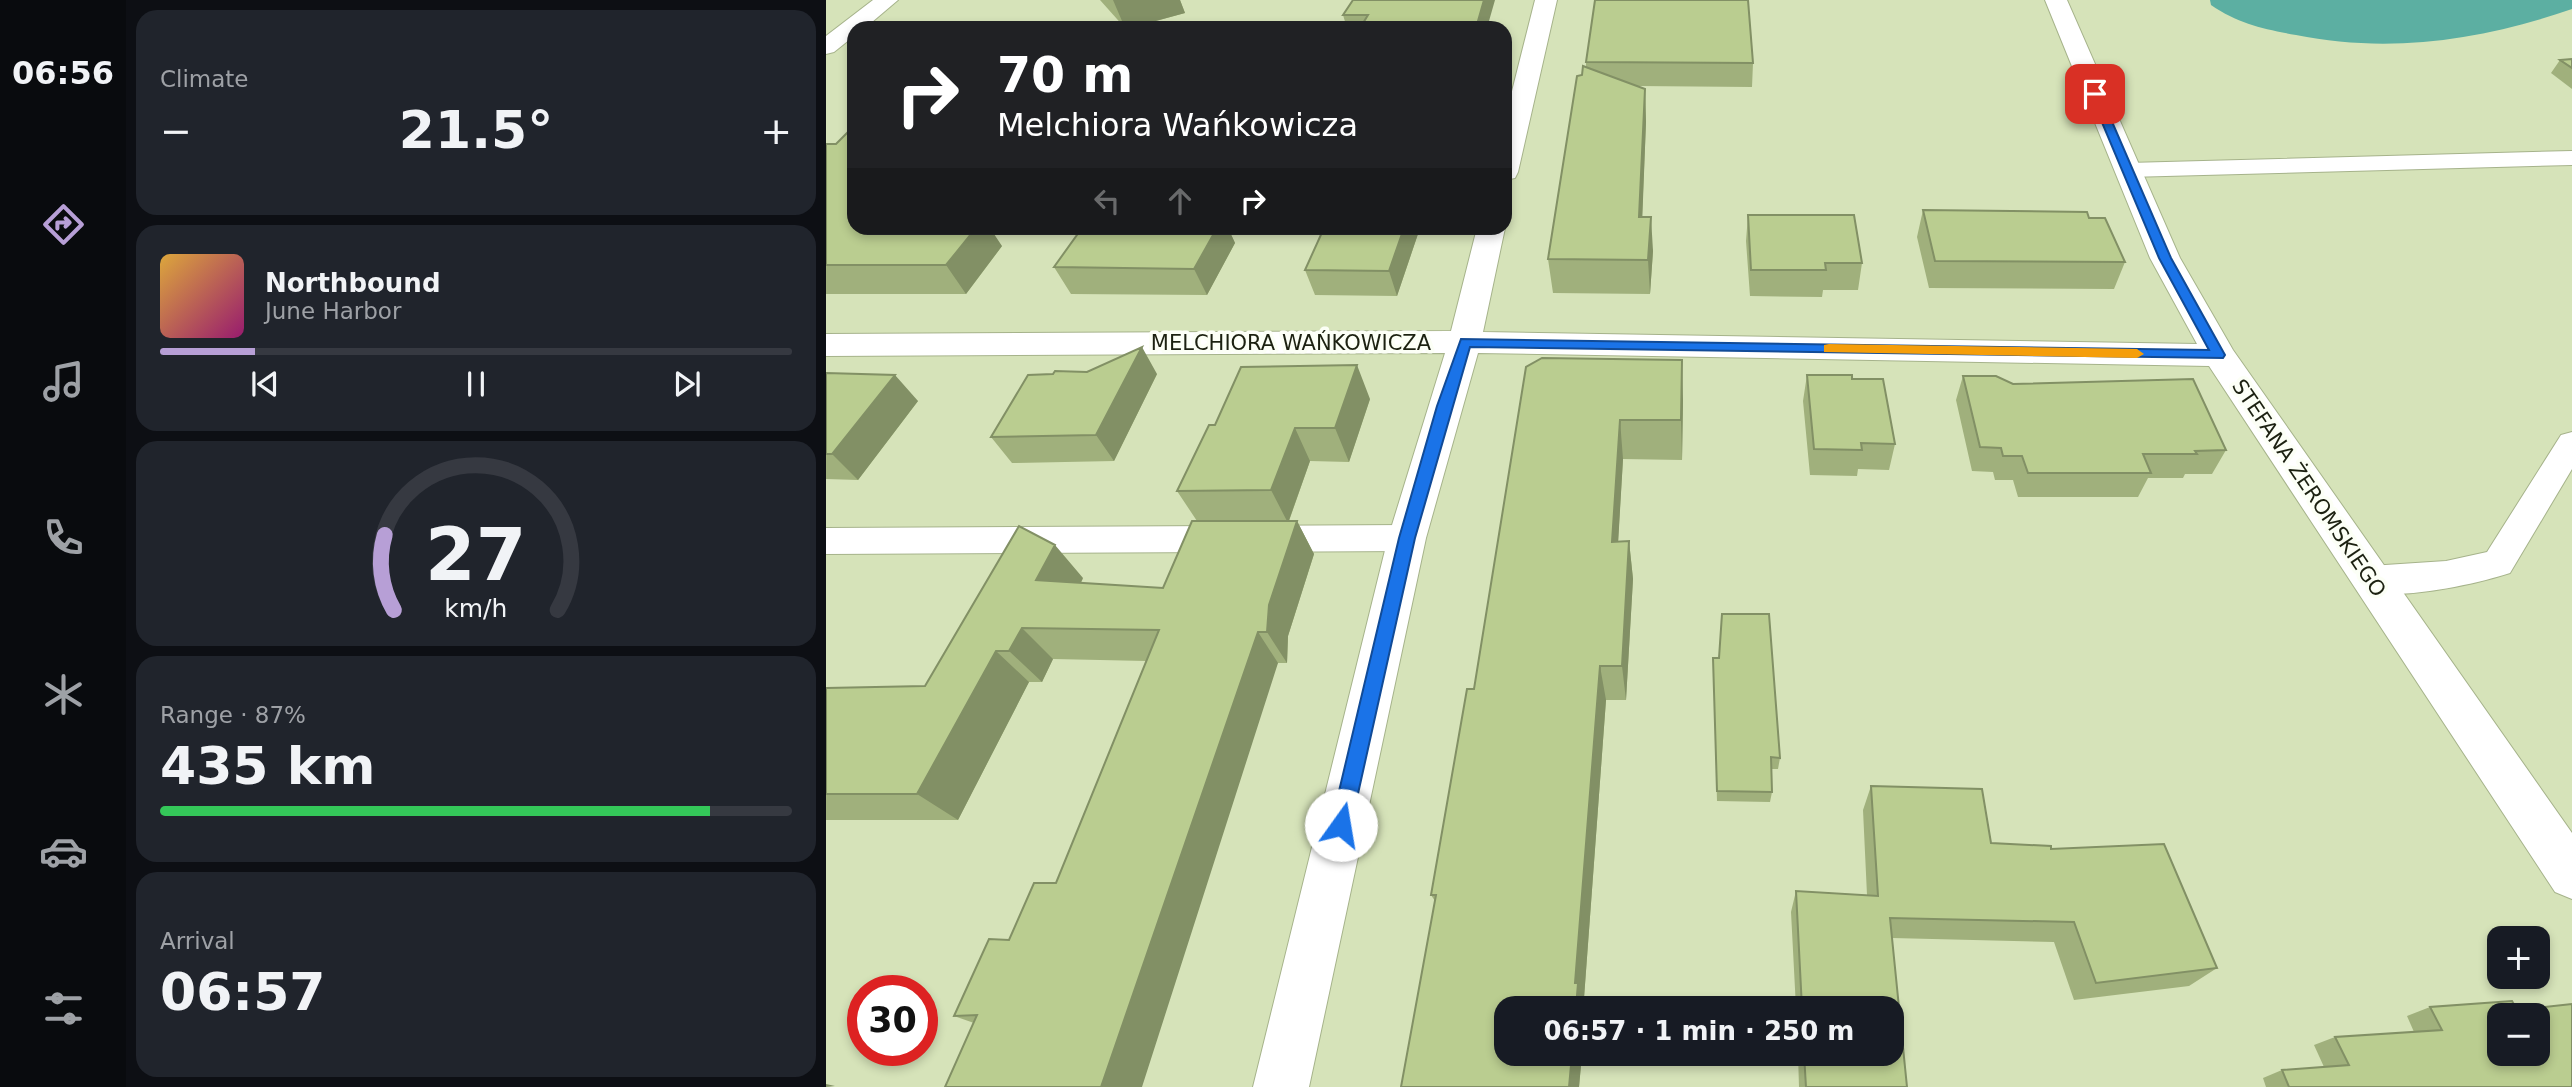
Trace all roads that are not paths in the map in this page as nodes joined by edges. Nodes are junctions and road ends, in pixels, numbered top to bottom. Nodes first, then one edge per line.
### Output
1 (887, 0) edge
2 (1546, 0) edge
3 (2056, 0) edge
4 (860, 21) edge
5 (847, 31) edge
6 (826, 47) edge
7 (1512, 143) edge
8 (2572, 158) edge
9 (2128, 170) junction
10 (1489, 235) edge
11 (1465, 342) junction
12 (826, 345) edge
13 (2219, 355) junction
14 (2572, 443) edge
15 (1407, 538) junction
16 (826, 541) edge
17 (2370, 580) junction
18 (2572, 875) edge
19 (1281, 1087) edge

1 - 4 street
2 - 7 street
3 - 9 street, STEFANA ŻEROMSKIEGO
5 - 6 street
8 - 9 lane
9 - 13 street, STEFANA ŻEROMSKIEGO
10 - 11 street
11 - 12 street, MELCHIORA WAŃKOWICZA
11 - 13 street, MELCHIORA WAŃKOWICZA
11 - 15 street
13 - 17 street, STEFANA ŻEROMSKIEGO
14 - 17 lane
15 - 16 lane
15 - 19 street
17 - 18 street, STEFANA ŻEROMSKIEGO

